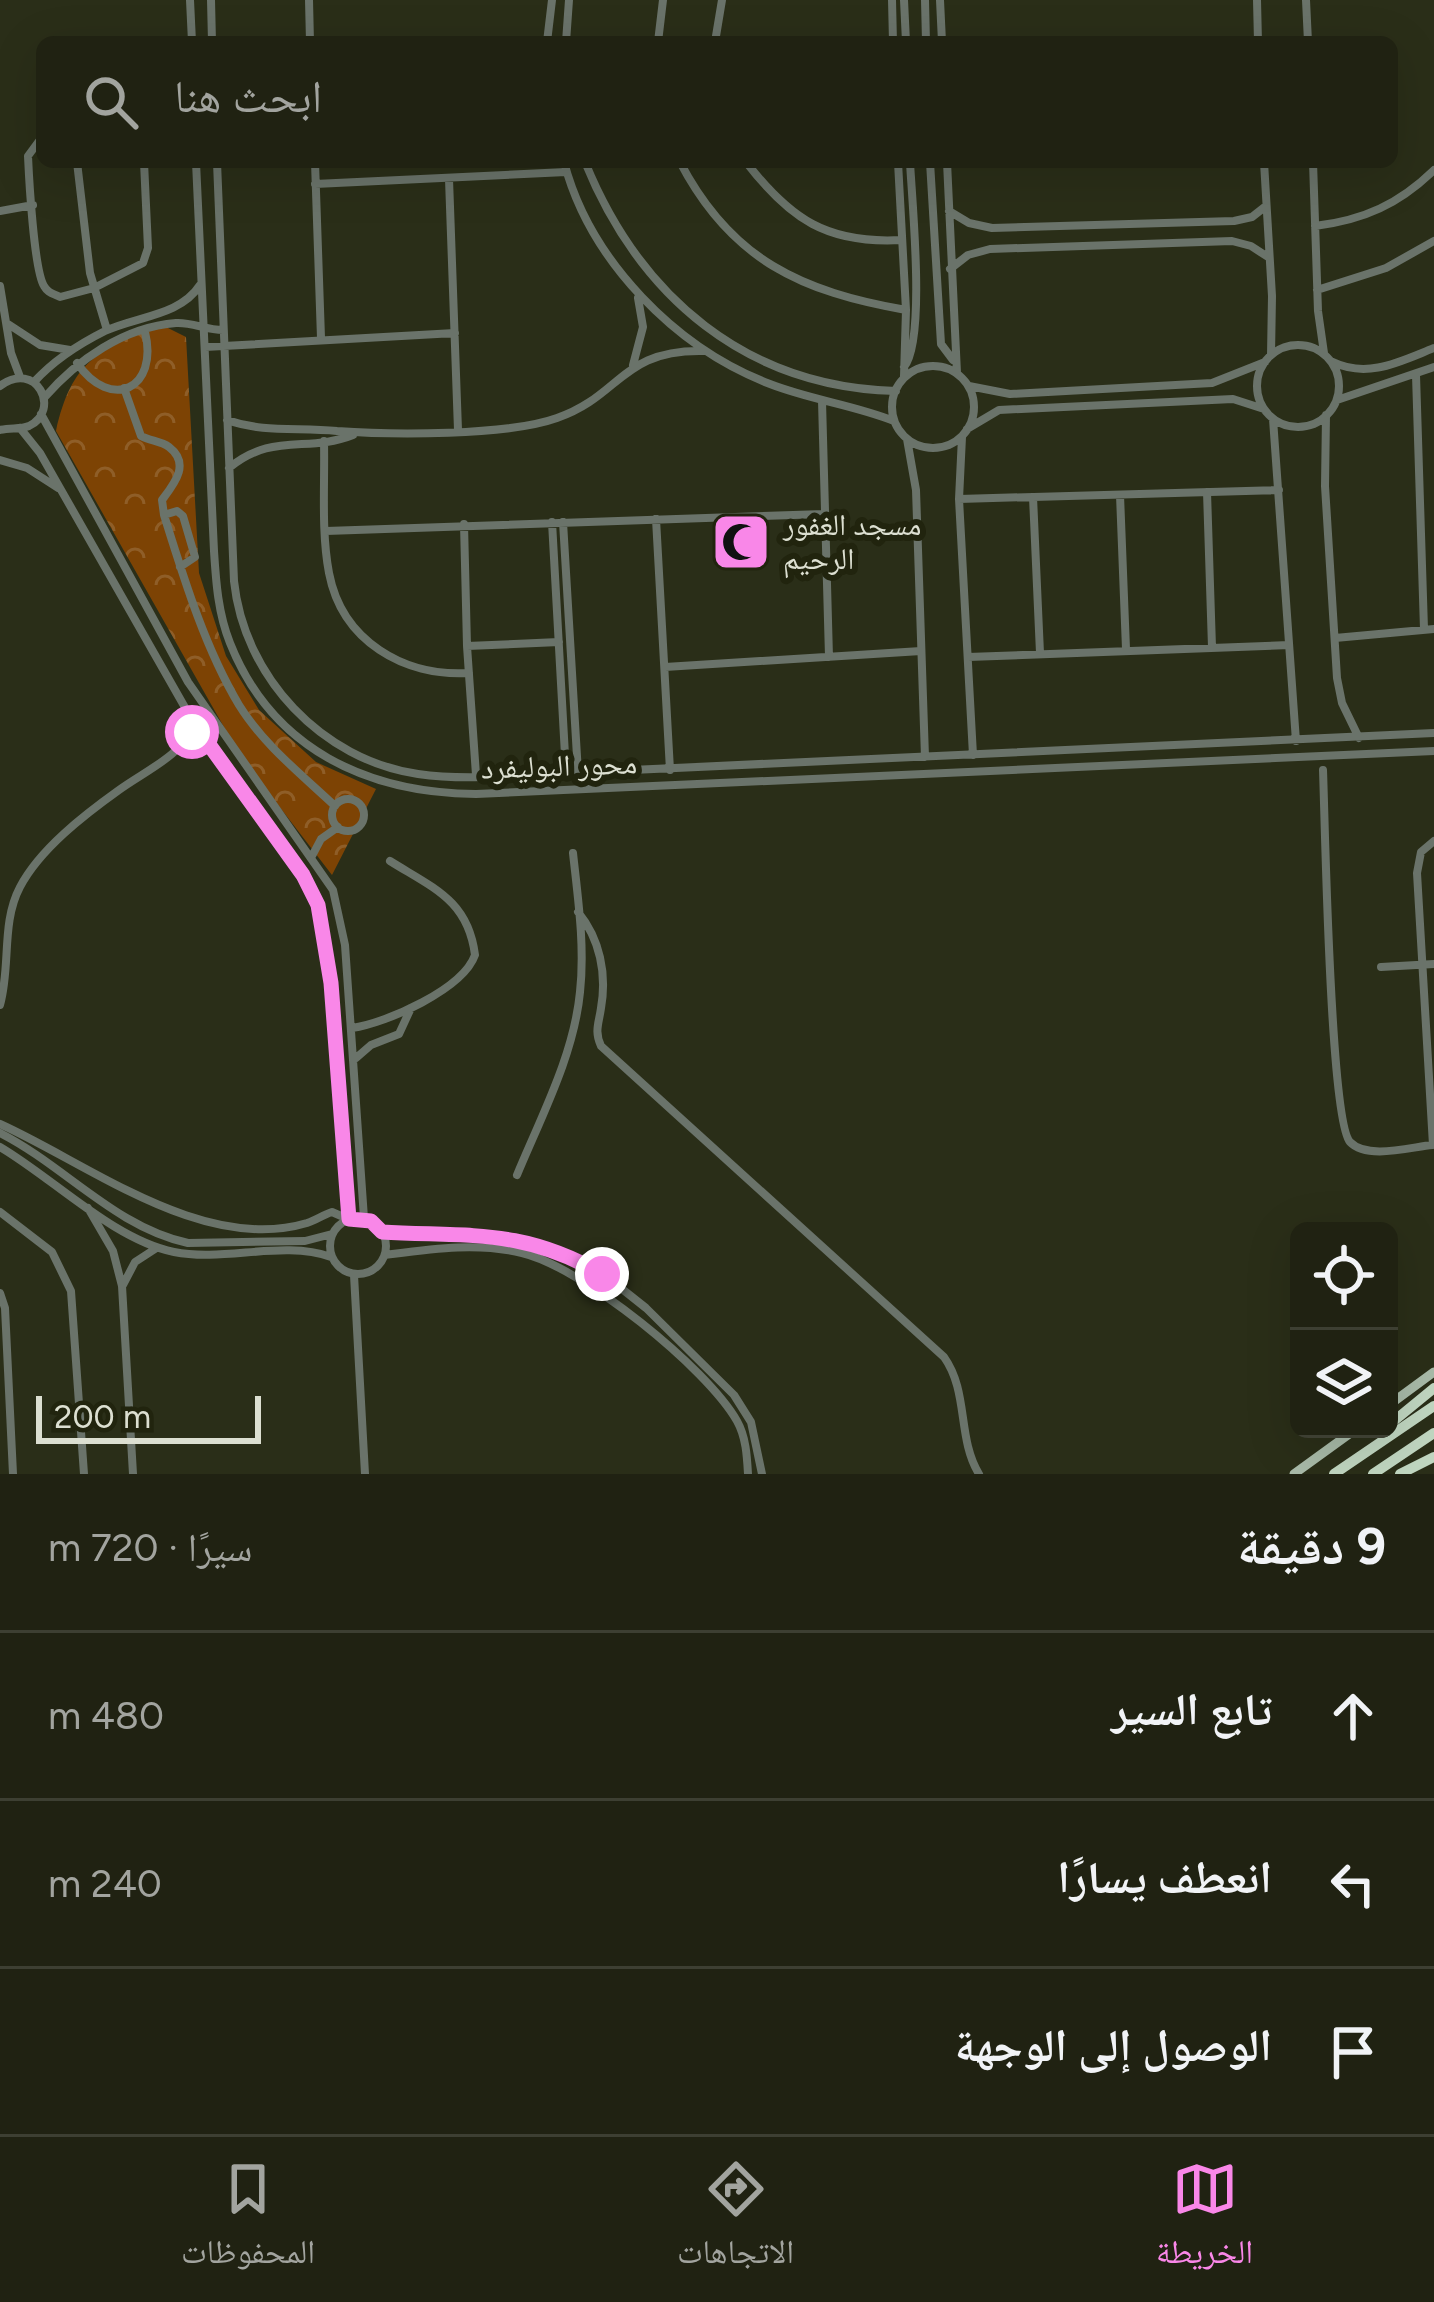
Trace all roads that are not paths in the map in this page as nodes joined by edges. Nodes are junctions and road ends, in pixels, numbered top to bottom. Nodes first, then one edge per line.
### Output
1 (190, 0) edge
2 (211, 0) edge
3 (309, 0) edge
4 (552, 0) edge
5 (569, 0) edge
6 (663, 0) edge
7 (722, 0) edge
8 (892, 0) edge
9 (904, 0) edge
10 (925, 0) edge
11 (940, 0) edge
12 (1257, 0) edge
13 (1306, 0) edge
14 (192, 36) edge
15 (212, 36) edge
16 (310, 36) edge
17 (548, 36) edge
18 (566, 36) edge
19 (659, 36) edge
20 (716, 36) edge
21 (893, 36) edge
22 (905, 36) edge
23 (926, 36) edge
24 (942, 36) edge
25 (1258, 36) edge
26 (1308, 36) edge
27 (36, 145) edge
28 (78, 168) edge
29 (144, 168) edge
30 (196, 168) edge
31 (217, 168) edge
32 (315, 168) edge
33 (555, 168) edge
34 (566, 168) edge
35 (588, 168) edge
36 (683, 168) edge
37 (751, 168) edge
38 (898, 168) edge
39 (910, 168) edge
40 (929, 168) edge
41 (947, 168) edge
42 (1264, 168) edge
43 (1312, 168) edge
44 (1434, 170) edge
45 (449, 179) junction
46 (315, 184) junction
47 (33, 206) junction
48 (1266, 206) junction
49 (0, 211) edge
50 (949, 211) junction
51 (1315, 226) junction
52 (901, 240) junction
53 (1434, 241) edge
54 (1268, 257) junction
55 (950, 269) junction
56 (201, 284) junction
57 (0, 286) edge
58 (94, 288) junction
59 (635, 290) junction
60 (1317, 290) junction
61 (905, 310) junction
62 (158, 314) junction
63 (6, 323) junction
64 (161, 326) junction
65 (107, 330) junction
66 (204, 330) junction
67 (223, 331) junction
68 (145, 332) junction
69 (454, 333) junction
70 (321, 338) junction
71 (224, 346) junction
72 (205, 347) junction
73 (1434, 348) edge
74 (71, 350) junction
75 (704, 351) junction
76 (1327, 357) junction
77 (1268, 358) junction
78 (954, 361) junction
79 (77, 363) junction
80 (632, 366) junction
81 (904, 367) junction
82 (1434, 367) edge
83 (958, 374) junction
84 (1416, 375) junction
85 (20, 377) junction
86 (904, 379) junction
87 (34, 382) junction
88 (0, 386) edge
89 (968, 386) junction
90 (124, 388) junction
91 (896, 391) junction
92 (44, 398) junction
93 (1336, 400) junction
94 (822, 401) junction
95 (1264, 409) junction
96 (41, 414) junction
97 (1326, 415) junction
98 (1273, 419) junction
99 (0, 420) edge
100 (227, 420) junction
101 (894, 421) junction
102 (15, 428) junction
103 (0, 430) edge
104 (458, 430) junction
105 (964, 433) junction
106 (354, 434) junction
107 (907, 439) junction
108 (324, 441) junction
109 (0, 460) edge
110 (229, 468) junction
111 (1419, 482) junction
112 (1434, 482) edge
113 (61, 490) junction
114 (1279, 490) junction
115 (1207, 492) junction
116 (1120, 495) junction
117 (1034, 497) junction
118 (959, 499) junction
119 (824, 514) junction
120 (164, 515) junction
121 (656, 519) junction
122 (563, 521) junction
123 (551, 522) junction
124 (464, 524) junction
125 (326, 531) junction
126 (180, 567) junction
127 (1429, 629) edge
128 (1335, 638) junction
129 (559, 642) junction
130 (1289, 645) junction
131 (467, 646) junction
132 (1212, 647) junction
133 (1126, 650) junction
134 (921, 652) junction
135 (1040, 653) junction
136 (829, 657) junction
137 (968, 657) junction
138 (665, 667) junction
139 (469, 673) junction
140 (195, 725) junction
141 (1434, 733) edge
142 (1359, 738) junction
143 (1296, 741) junction
144 (210, 746) junction
145 (179, 749) junction
146 (1434, 752) edge
147 (973, 754) junction
148 (925, 757) junction
149 (670, 770) junction
150 (1323, 770) dead end
151 (572, 773) junction
152 (476, 776) junction
153 (358, 787) dead end
154 (355, 801) junction
155 (335, 806) junction
156 (338, 827) junction
157 (300, 839) junction
158 (321, 839) junction
159 (1434, 841) edge
160 (574, 853) dead end
161 (312, 856) junction
162 (390, 861) dead end
163 (578, 913) junction
164 (1434, 964) edge
165 (1422, 965) junction
166 (1381, 967) dead end
167 (0, 1005) edge
168 (411, 1008) junction
169 (352, 1028) junction
170 (355, 1059) junction
171 (0, 1129) edge
172 (1433, 1145) edge
173 (0, 1147) edge
174 (517, 1175) dead end
175 (364, 1183) junction
176 (346, 1184) junction
177 (86, 1204) junction
178 (4, 1214) edge
179 (364, 1218) junction
180 (349, 1219) junction
181 (0, 1227) edge
182 (382, 1232) junction
183 (332, 1234) junction
184 (158, 1248) junction
185 (385, 1255) junction
186 (332, 1257) junction
187 (354, 1274) junction
188 (122, 1286) junction
189 (0, 1293) edge
190 (1434, 1372) edge
191 (1434, 1388) edge
192 (1398, 1398) edge
193 (1434, 1406) edge
194 (1398, 1418) edge
195 (1434, 1432) edge
196 (1344, 1438) edge
197 (1377, 1438) edge
198 (1360, 1456) junction
199 (1434, 1458) edge
200 (13, 1474) edge
201 (84, 1474) edge
202 (133, 1474) edge
203 (365, 1474) edge
204 (748, 1474) edge
205 (762, 1474) edge
206 (979, 1474) edge
207 (1294, 1474) edge
208 (1334, 1474) edge
209 (1373, 1474) edge
210 (1400, 1474) edge
211 (1412, 1474) edge

1 - 14 street
2 - 15 street
3 - 16 street
4 - 17 street
5 - 18 street
6 - 19 street
7 - 20 street
8 - 21 street
9 - 22 street
10 - 23 street
11 - 24 street
12 - 25 street
13 - 26 street
27 - 47 street
28 - 58 street
29 - 58 street
30 - 56 street, محور البوليفرد
31 - 67 street, محور البوليفرد
32 - 46 street
33 - 45 street
34 - 59 street
35 - 91 street
36 - 61 street
37 - 52 street
38 - 52 street
39 - 81 street
40 - 78 street
41 - 50 street
42 - 48 street
43 - 51 street
44 - 51 street
45 - 46 street
45 - 69 street
46 - 70 street
47 - 49 street
47 - 58 street
48 - 50 street
48 - 54 street
50 - 55 street
51 - 60 street
52 - 61 street
53 - 60 street
54 - 55 street
54 - 77 street
55 - 78 street
56 - 62 street
56 - 66 street, محور البوليفرد
57 - 63 street
58 - 65 street
59 - 75 street
59 - 80 street
60 - 76 street
61 - 81 street
62 - 64 street
62 - 65 street
63 - 74 street
63 - 85 street
64 - 66 street
64 - 68 street
65 - 74 street
66 - 67 street
66 - 72 street, محور البوليفرد
67 - 71 street, محور البوليفرد
68 - 79 street
68 - 90 street
69 - 70 street
69 - 104 street
70 - 71 street
71 - 72 street
71 - 100 street, محور البوليفرد
72 - 146 street, محور البوليفرد
73 - 76 street
74 - 87 street
75 - 80 street
75 - 94 street
76 - 77 street
76 - 93 street
77 - 89 street
77 - 95 street
78 - 83 street
79 - 90 street
79 - 92 street
80 - 104 street
81 - 86 street
82 - 84 street
83 - 86 street
83 - 89 street
84 - 93 street
84 - 111 street
85 - 87 street
85 - 88 street
86 - 91 street
87 - 92 street
89 - 105 street
90 - 120 street
91 - 101 street
92 - 96 street
93 - 97 street
94 - 101 street
94 - 119 street
95 - 98 street
95 - 105 street
96 - 102 street
96 - 157 street
97 - 98 street
97 - 128 street
98 - 114 street
99 - 102 street
100 - 106 street
100 - 110 street, محور البوليفرد
101 - 107 street
102 - 103 street
102 - 113 street
104 - 106 street
105 - 107 street
105 - 118 street
106 - 108 street
107 - 134 street
108 - 110 street
108 - 125 street
109 - 113 street
110 - 152 street, محور البوليفرد
111 - 112 street
111 - 127 street
113 - 140 street
114 - 115 street
114 - 130 street
115 - 116 street
115 - 132 street
116 - 117 street
116 - 133 street
117 - 118 street
117 - 135 street
118 - 137 street
119 - 121 street
119 - 136 street
120 - 126 street
120 - 126 street
121 - 122 street
121 - 138 street
122 - 123 street
122 - 151 street
123 - 124 street
123 - 129 street
124 - 125 street
124 - 131 street
125 - 139 street
126 - 155 street
127 - 128 street
128 - 142 street
129 - 131 street
129 - 151 street
130 - 132 street
130 - 143 street
131 - 139 street
132 - 133 street
133 - 135 street
134 - 136 street
134 - 148 street
135 - 137 street
136 - 138 street
137 - 147 street
138 - 149 street
139 - 152 street
140 - 144 street
140 - 145 street
141 - 142 street, محور البوليفرد
142 - 143 street, محور البوليفرد
143 - 147 street, محور البوليفرد
144 - 145 street
144 - 176 street
145 - 167 street
147 - 148 street, محور البوليفرد
148 - 149 street, محور البوليفرد
149 - 151 street, محور البوليفرد
150 - 172 street
151 - 152 street, محور البوليفرد
153 - 154 street
154 - 155 street
154 - 156 street
155 - 156 street
156 - 158 street
157 - 158 street
157 - 161 street
158 - 161 street
159 - 165 street
160 - 163 street
161 - 169 street
162 - 168 street
163 - 174 street
163 - 206 street
164 - 165 street
165 - 166 street
165 - 172 street
168 - 169 street
168 - 170 street
169 - 170 street
170 - 175 street
171 - 180 street
171 - 183 street
173 - 177 street
175 - 176 street
175 - 179 street
176 - 180 street
177 - 184 street
177 - 188 street
178 - 181 street
178 - 201 street
179 - 180 street
179 - 182 street
180 - 183 street
182 - 185 street
182 - 205 street
183 - 186 street
184 - 186 street
184 - 188 street
185 - 187 street
185 - 204 street
186 - 187 street
187 - 203 street
188 - 202 street
189 - 200 street
190 - 192 main road
191 - 194 highway
193 - 198 highway
195 - 209 highway
196 - 207 main road
197 - 198 highway
198 - 208 highway
199 - 210 highway
199 - 211 main road

